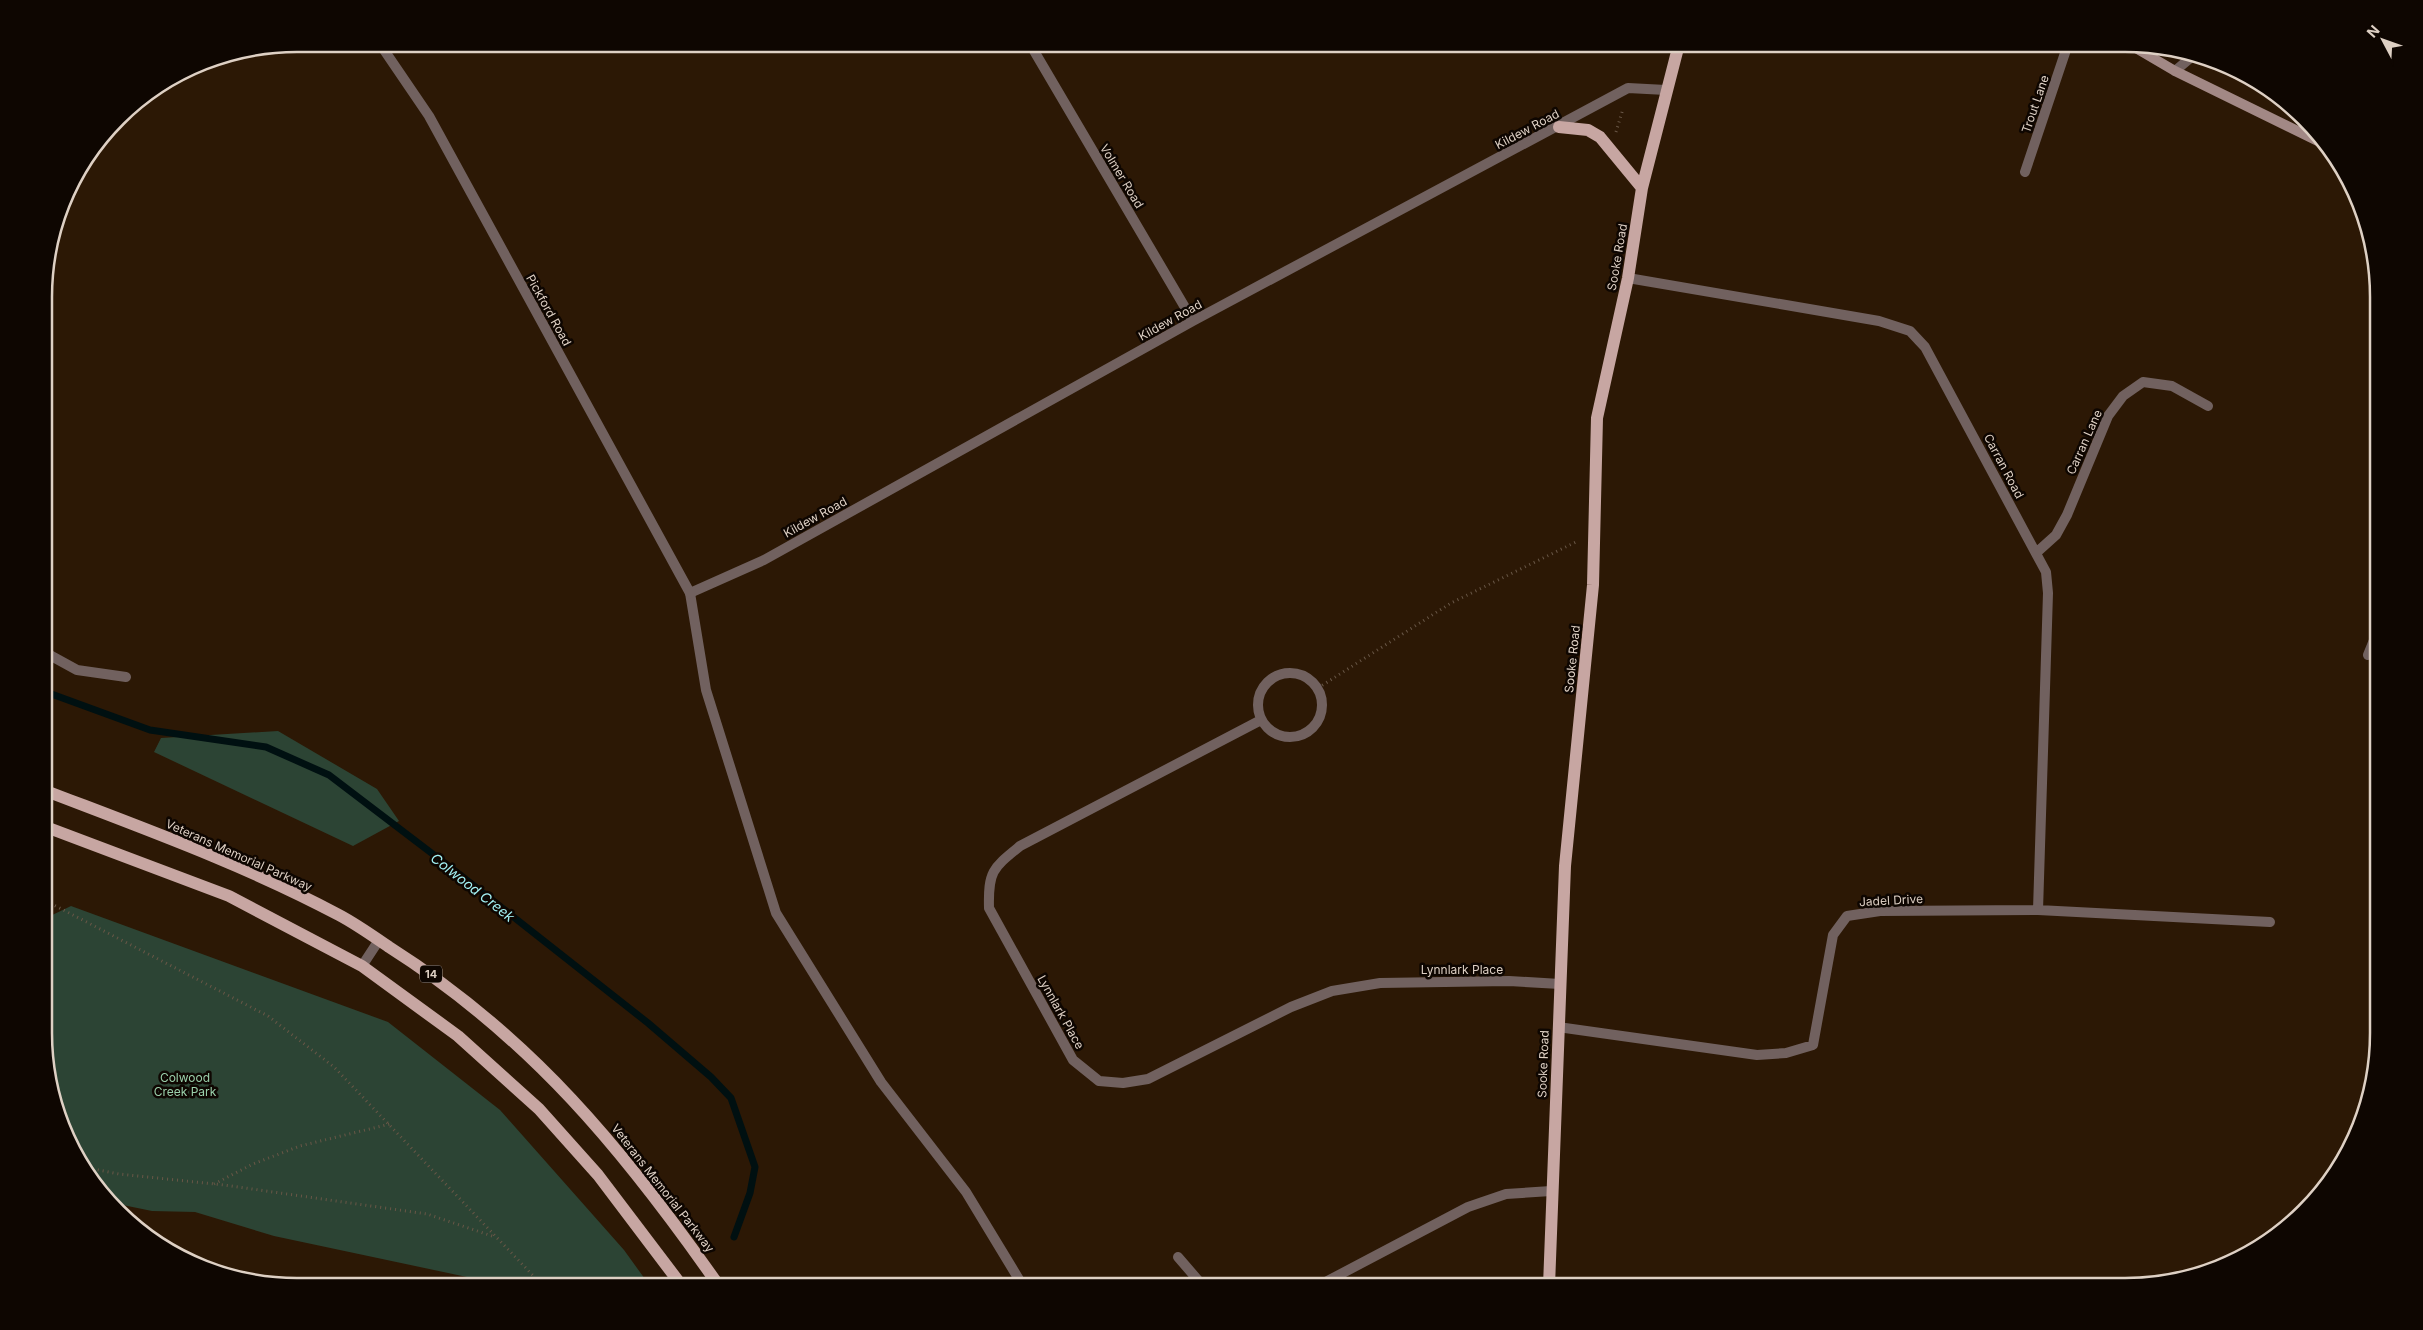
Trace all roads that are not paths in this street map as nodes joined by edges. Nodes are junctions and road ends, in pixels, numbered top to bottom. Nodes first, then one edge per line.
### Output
1 (385, 52) edge
2 (1035, 52) edge
3 (1677, 52) edge
4 (2065, 52) edge
5 (2145, 53) edge
6 (2187, 61) edge
7 (2176, 71) junction
8 (1666, 90) junction
9 (1559, 127) junction
10 (2312, 138) edge
11 (2025, 172) dead end
12 (1642, 188) junction
13 (1628, 278) junction
14 (1193, 321) junction
15 (2208, 406) dead end
16 (2036, 553) junction
17 (690, 593) junction
18 (2370, 650) edge
19 (2368, 655) dead end
20 (52, 656) edge
21 (126, 677) dead end
22 (1261, 720) junction
23 (52, 794) edge
24 (52, 829) edge
25 (2038, 910) junction
26 (2270, 922) dead end
27 (379, 940) junction
28 (362, 966) junction
29 (1560, 984) junction
30 (1558, 1027) junction
31 (1552, 1191) junction
32 (1178, 1257) dead end
33 (676, 1278) edge
34 (713, 1278) edge
35 (1017, 1278) edge
36 (1196, 1278) edge
37 (1333, 1278) edge
38 (1549, 1278) edge

1 - 17 street, Pickford Road
2 - 14 street, Volmer Road
3 - 8 main road, Sooke Road
4 - 11 street, Trout Lane
5 - 7 main road
6 - 7 street
7 - 10 main road
8 - 9 street, Kildew Road
8 - 12 main road, Sooke Road
9 - 12 main road
9 - 14 street, Kildew Road
12 - 13 main road, Sooke Road
13 - 16 street, Carran Road
13 - 29 main road, Sooke Road
14 - 17 street, Kildew Road
15 - 16 street, Carran Lane
16 - 25 street, Carran Road
17 - 35 street, Pickford Road
18 - 19 street
20 - 21 street
22 - 22 street
22 - 29 street, Lynnlark Place
23 - 27 main road, Veterans Memorial Parkway / 14
24 - 28 main road
25 - 26 street, Jadel Drive
25 - 30 street, Jadel Drive
27 - 28 street
27 - 34 main road, Veterans Memorial Parkway / 14
28 - 33 main road
29 - 30 main road, Sooke Road
30 - 31 main road, Sooke Road
31 - 37 street
31 - 38 main road, Sooke Road
32 - 36 street

